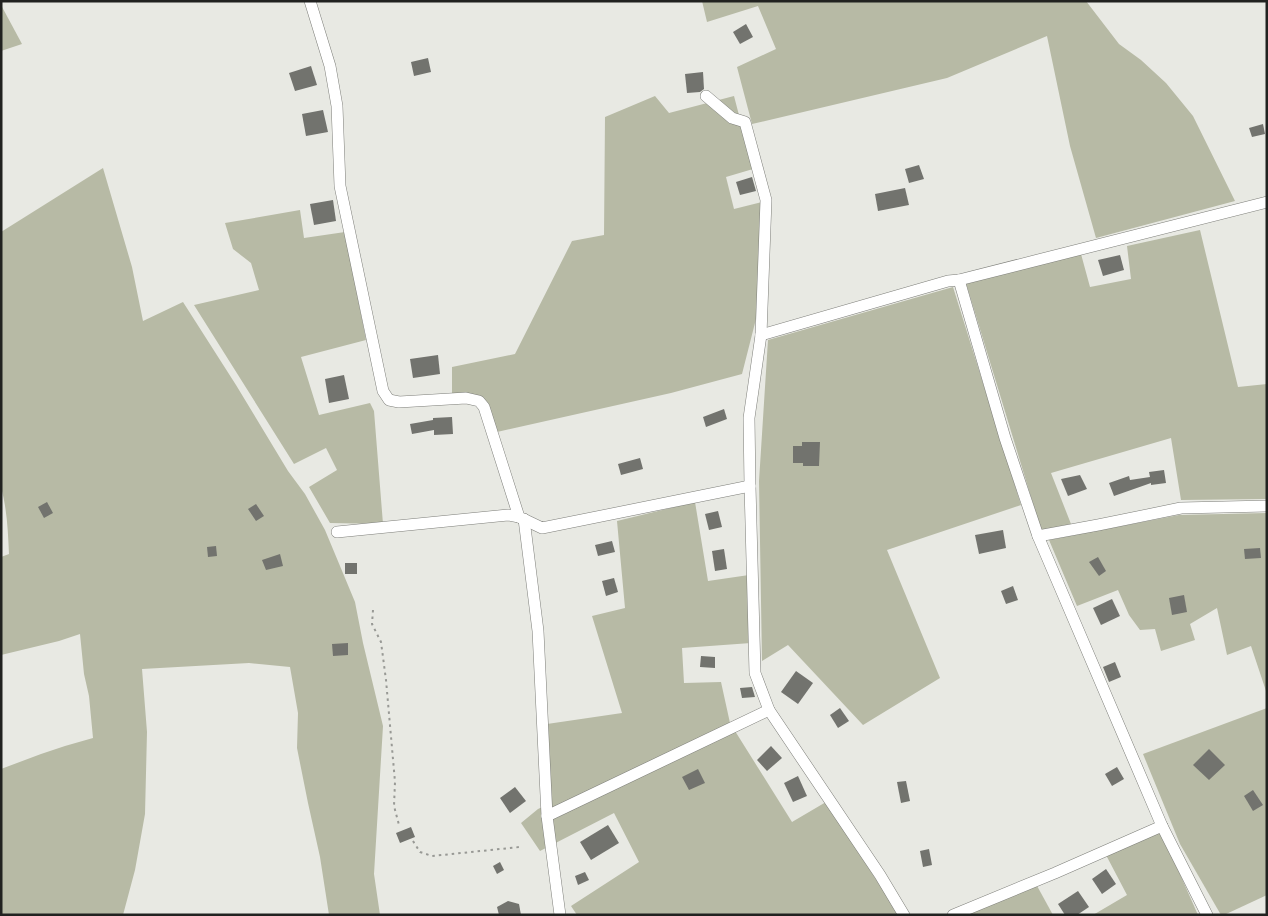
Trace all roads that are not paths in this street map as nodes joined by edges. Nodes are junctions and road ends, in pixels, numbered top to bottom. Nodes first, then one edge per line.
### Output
1 (310, 1) edge
2 (706, 96) dead end
3 (1267, 202) edge
4 (959, 280) junction
5 (761, 335) junction
6 (750, 486) junction
7 (1267, 506) edge
8 (522, 518) junction
9 (337, 532) dead end
10 (1038, 536) junction
11 (769, 710) junction
12 (548, 816) junction
13 (1162, 826) junction
14 (560, 915) edge
15 (904, 915) edge
16 (953, 915) edge
17 (1207, 915) edge

1 - 8 street
2 - 5 street
3 - 4 street
4 - 5 street
4 - 10 street
5 - 6 street
6 - 8 street
6 - 11 street
7 - 10 street
8 - 9 street
8 - 12 street
10 - 13 street
11 - 12 street
11 - 15 street
12 - 14 street
13 - 16 street
13 - 17 street

